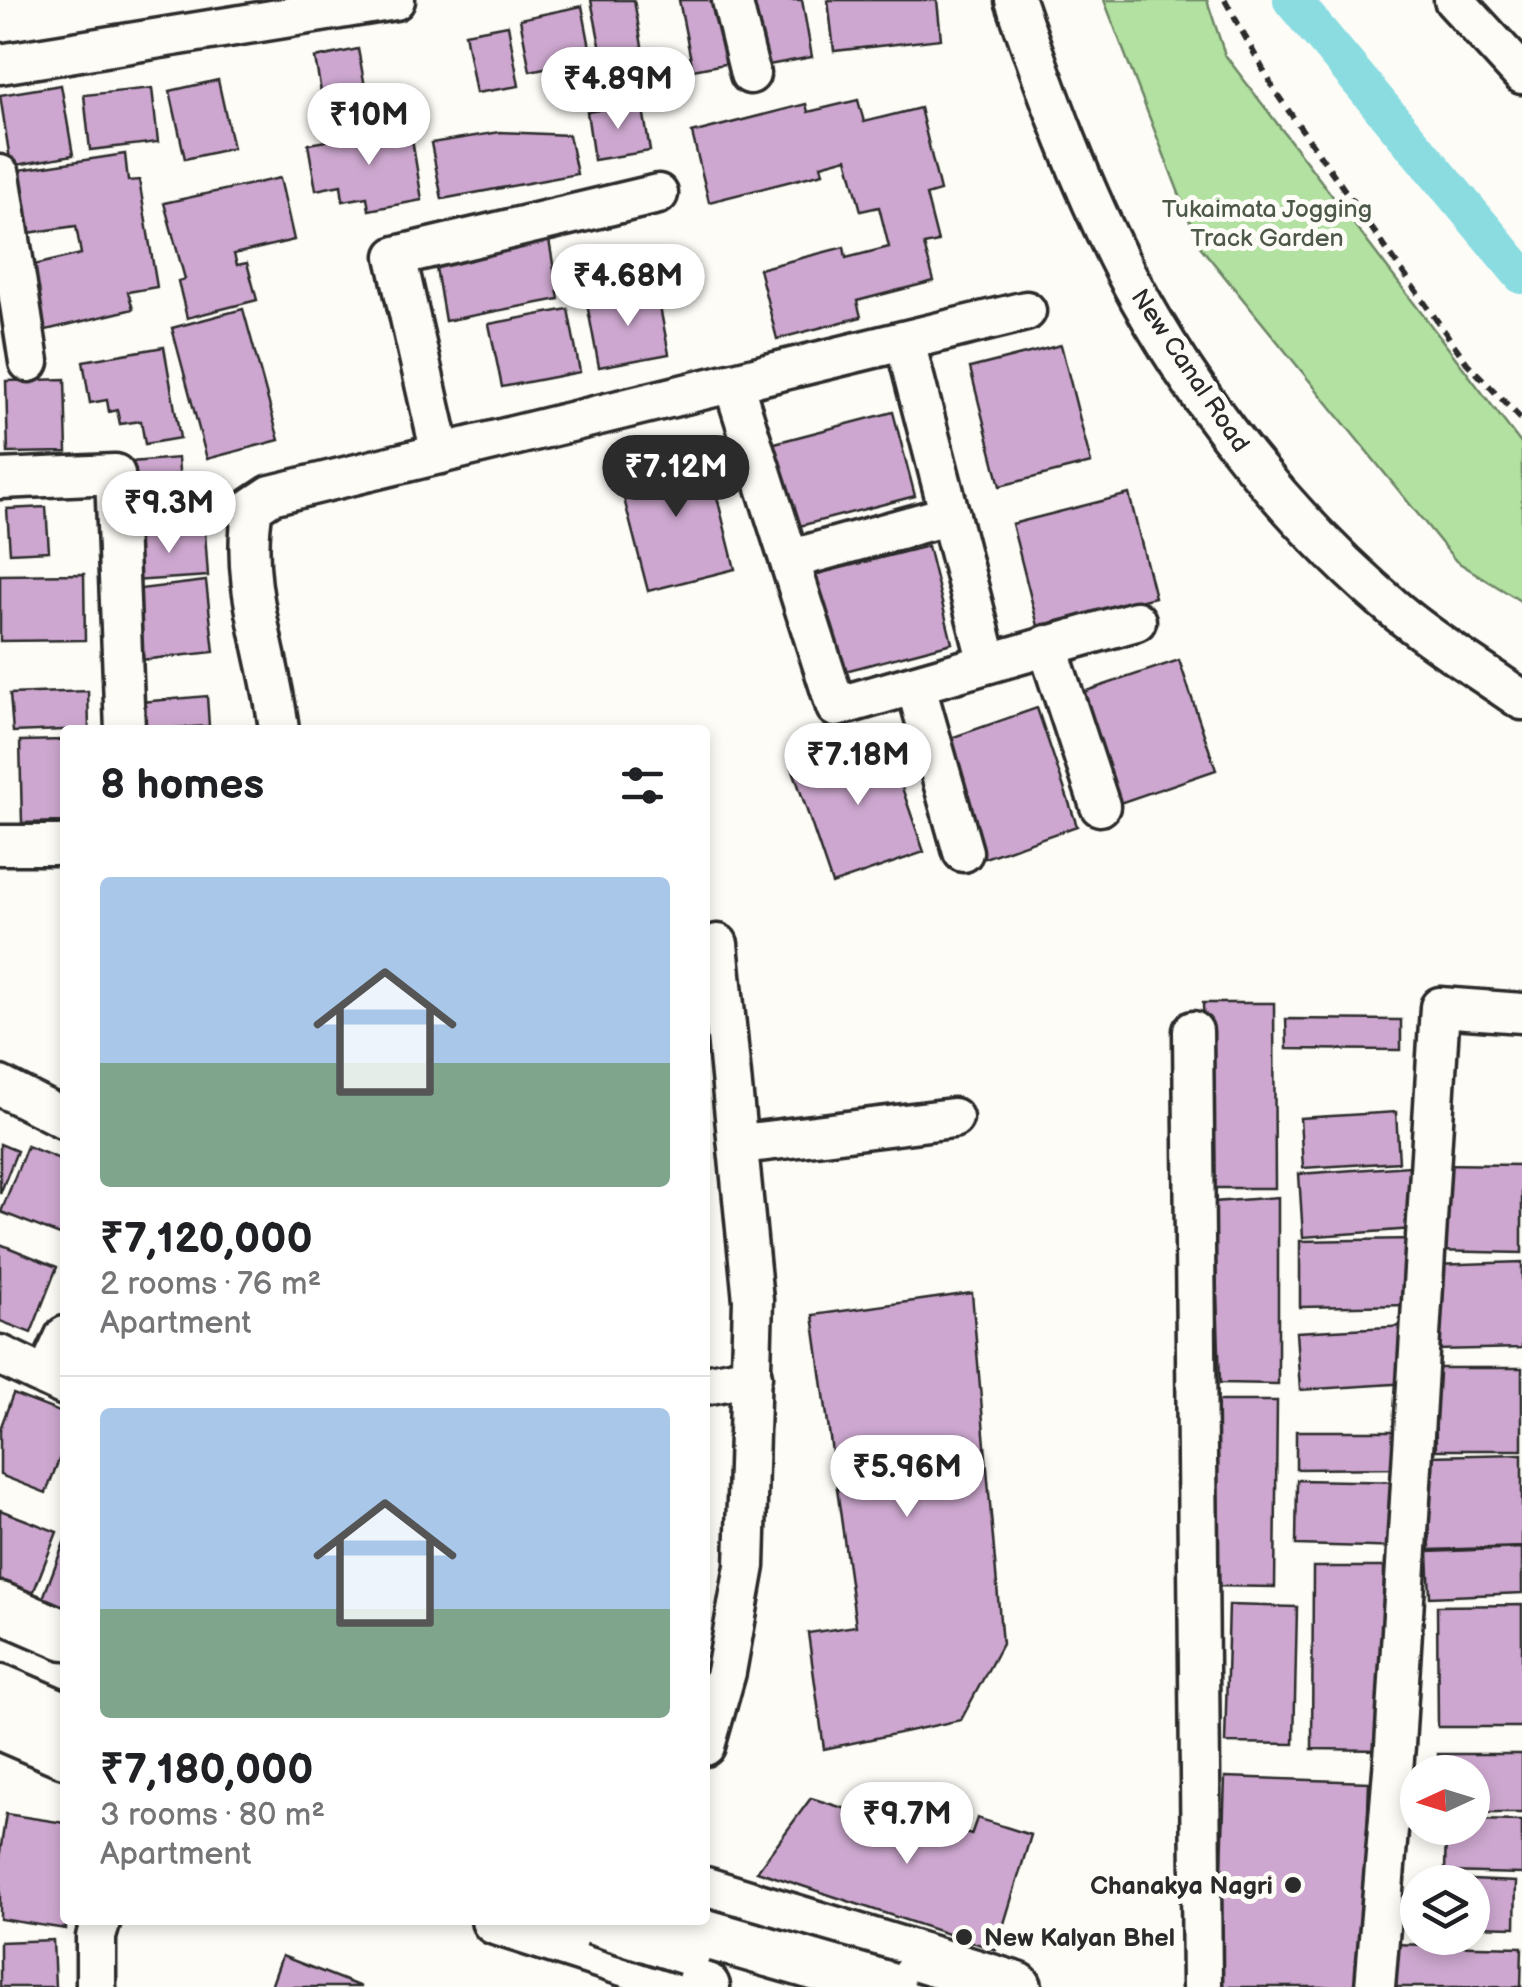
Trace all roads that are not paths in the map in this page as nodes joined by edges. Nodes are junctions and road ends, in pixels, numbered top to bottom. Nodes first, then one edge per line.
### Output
1 (395, 0) edge
2 (732, 0) edge
3 (1015, 0) edge
4 (1454, 0) edge
5 (0, 64) edge
6 (750, 74) dead end
7 (1522, 74) edge
8 (0, 175) edge
9 (658, 194) dead end
10 (1026, 311) dead end
11 (905, 342) junction
12 (29, 362) dead end
13 (719, 386) junction
14 (441, 454) junction
15 (0, 478) edge
16 (950, 515) junction
17 (792, 560) junction
18 (1136, 621) dead end
19 (1047, 645) junction
20 (988, 664) junction
21 (916, 687) junction
22 (1522, 700) edge
23 (126, 725) edge
24 (278, 725) edge
25 (1100, 806) dead end
26 (0, 845) edge
27 (60, 845) edge
28 (963, 852) dead end
29 (718, 944) dead end
30 (1522, 1013) edge
31 (1194, 1031) dead end
32 (0, 1086) edge
33 (60, 1116) edge
34 (953, 1118) dead end
35 (741, 1144) junction
36 (0, 1355) edge
37 (752, 1376) junction
38 (56, 1382) edge
39 (710, 1384) edge
40 (0, 1607) edge
41 (60, 1633) edge
42 (0, 1664) edge
43 (0, 1689) edge
44 (60, 1690) edge
45 (60, 1715) edge
46 (0, 1725) edge
47 (710, 1728) edge
48 (60, 1751) edge
49 (710, 1894) edge
50 (795, 1919) junction
51 (100, 1925) edge
52 (512, 1925) edge
53 (610, 1925) edge
54 (675, 1925) edge
55 (96, 1987) edge
56 (706, 1987) edge
57 (774, 1987) edge
58 (804, 1987) edge
59 (890, 1987) edge
60 (1017, 1987) edge
61 (1202, 1987) edge
62 (1374, 1987) edge

1 - 5 street
2 - 6 street
3 - 22 street, New Canal Road
4 - 7 street
8 - 12 street
9 - 14 street
10 - 11 street
11 - 13 street
11 - 16 street
13 - 14 street
13 - 17 street
14 - 24 street
15 - 23 street
16 - 17 street
16 - 20 street
17 - 21 street
18 - 19 street
19 - 20 street
19 - 25 street
20 - 21 street
21 - 28 street
26 - 27 street
29 - 35 street
30 - 62 street
31 - 61 street
32 - 33 street
34 - 35 street
35 - 37 street
36 - 38 street
37 - 39 street
37 - 47 street
40 - 41 main road
42 - 44 main road
43 - 45 main road
46 - 48 main road
49 - 50 main road
50 - 57 street
50 - 60 main road
51 - 55 street
52 - 56 main road
53 - 58 main road, bridge
54 - 59 main road, bridge

